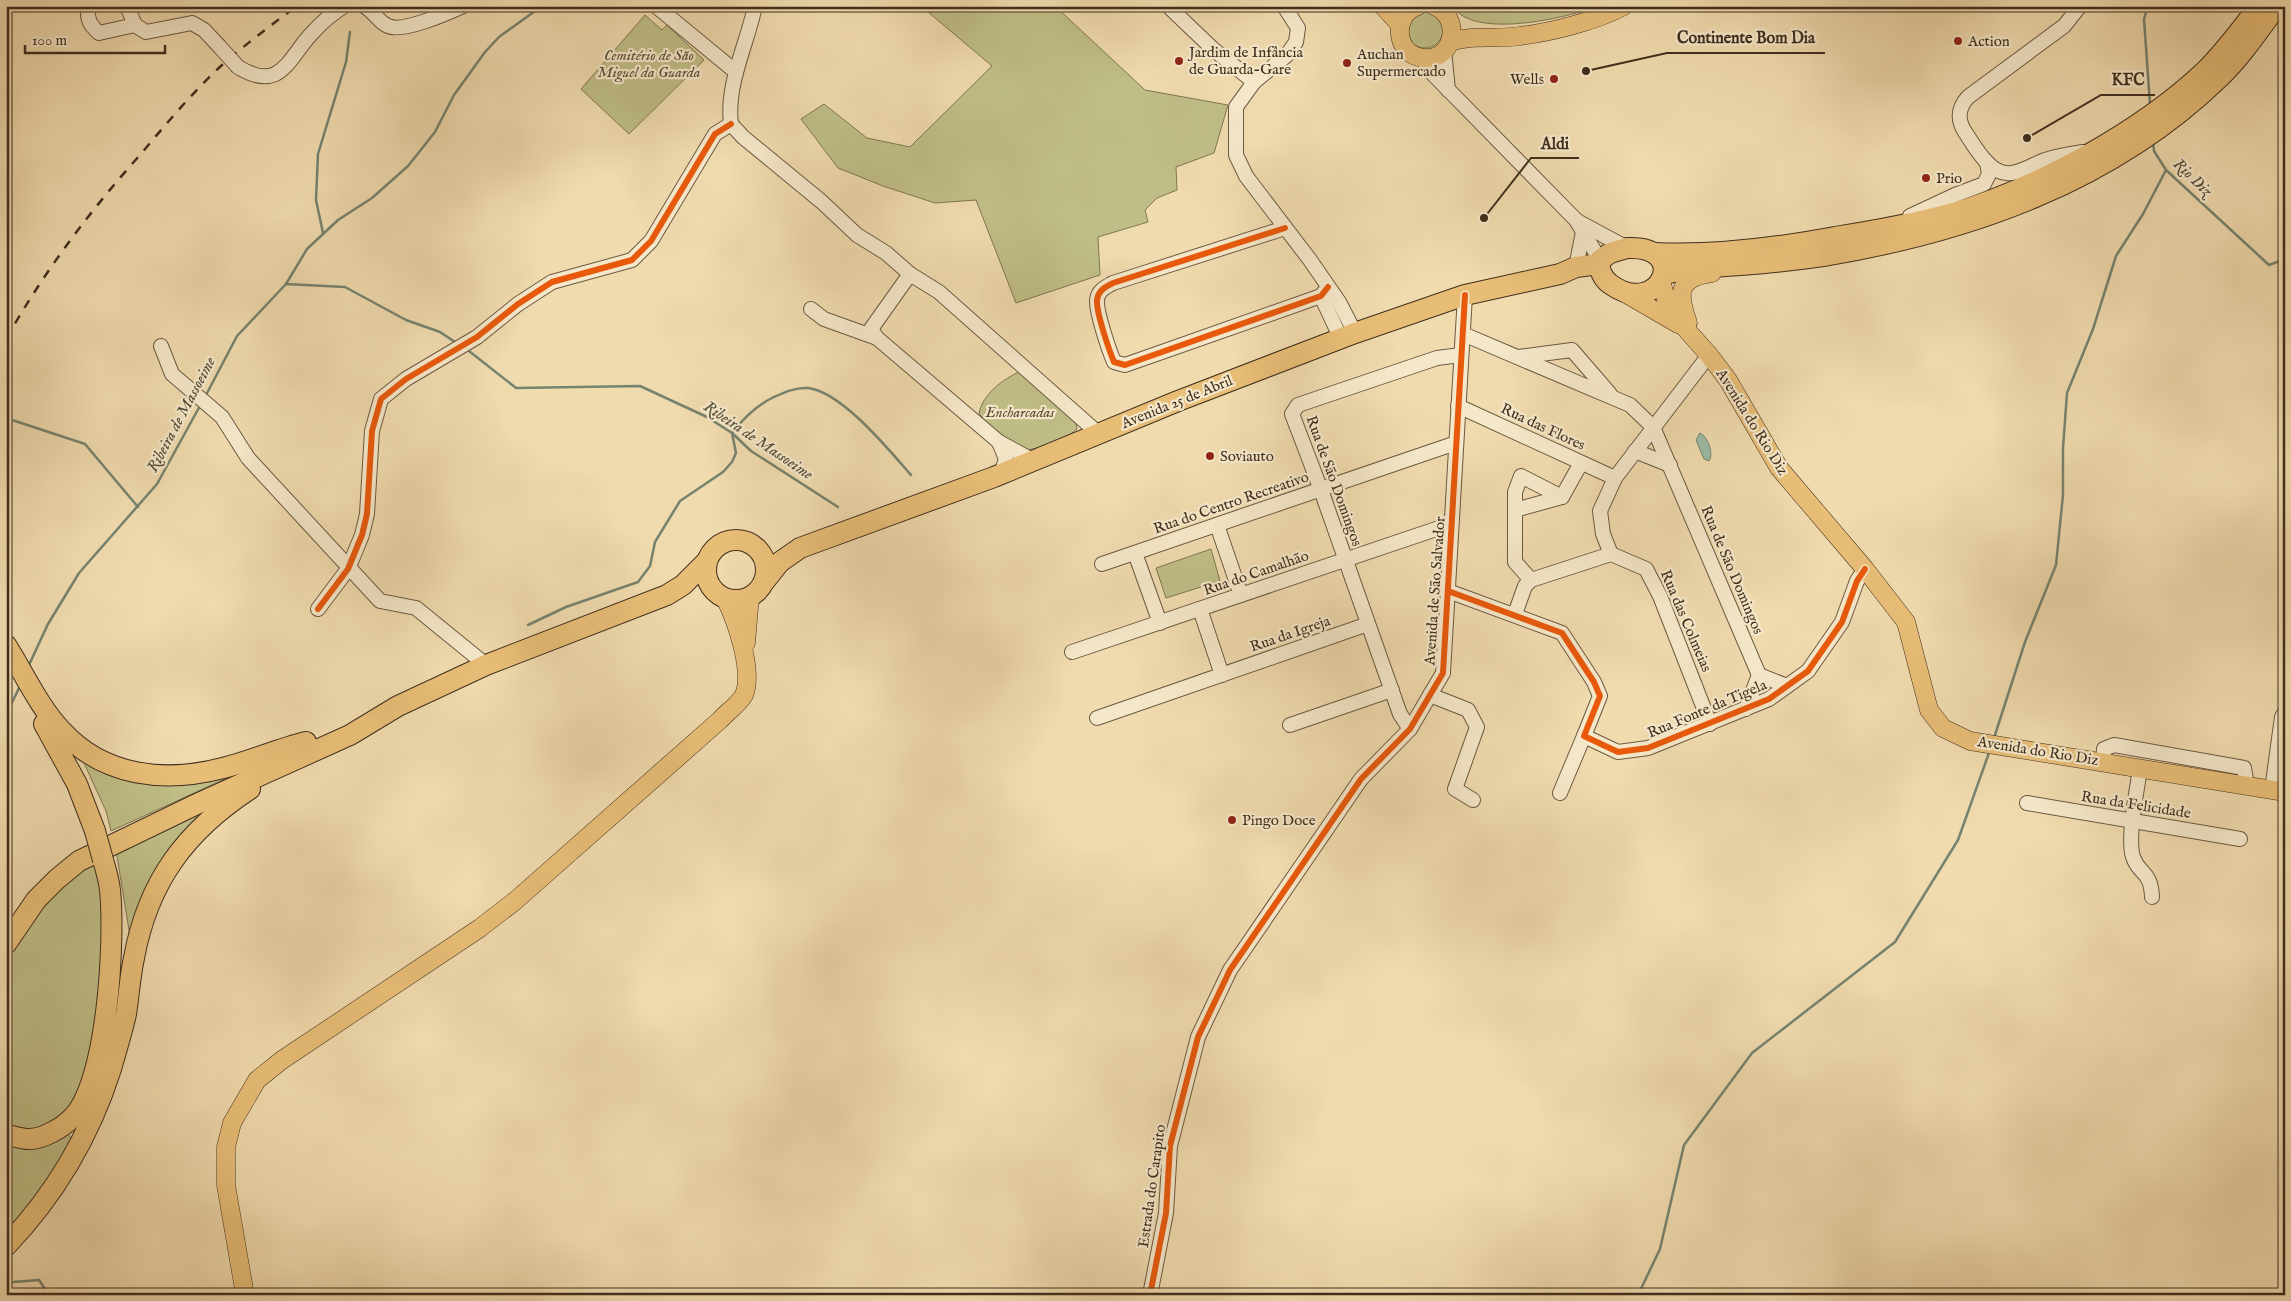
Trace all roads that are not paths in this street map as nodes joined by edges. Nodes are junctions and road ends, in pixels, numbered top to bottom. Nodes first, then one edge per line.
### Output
1 (88, 6) edge
2 (127, 6) edge
3 (344, 6) edge
4 (364, 6) edge
5 (463, 6) edge
6 (656, 6) edge
7 (756, 6) edge
8 (1168, 6) edge
9 (1284, 6) edge
10 (1383, 6) edge
11 (1436, 6) edge
12 (1624, 6) edge
13 (2080, 6) edge
14 (2259, 6) edge
15 (2277, 6) edge
16 (1413, 7) edge
17 (1451, 23) junction
18 (136, 25) junction
19 (1400, 25) junction
20 (1555, 28) junction
21 (1447, 47) junction
22 (1424, 58) junction
23 (736, 72) junction
24 (1254, 82) junction
25 (1448, 90) junction
26 (2173, 107) junction
27 (731, 124) junction
28 (2131, 137) junction
29 (2096, 149) junction
30 (1987, 162) junction
31 (1579, 226) junction
32 (1285, 228) junction
33 (1888, 228) junction
34 (1626, 248) junction
35 (1654, 253) junction
36 (1600, 262) junction
37 (1725, 266) junction
38 (1568, 271) junction
39 (910, 274) junction
40 (1663, 278) junction
41 (1615, 287) junction
42 (1325, 292) junction
43 (1465, 296) junction
44 (811, 309) dead end
45 (1689, 333) junction
46 (1463, 334) junction
47 (1348, 336) junction
48 (877, 338) junction
49 (161, 346) dead end
50 (1461, 355) junction
51 (1709, 355) junction
52 (1517, 357) junction
53 (1612, 397) junction
54 (1458, 406) junction
55 (1653, 427) junction
56 (1099, 434) junction
57 (1000, 442) junction
58 (1456, 444) junction
59 (1635, 451) junction
60 (1034, 461) junction
61 (1581, 462) junction
62 (1670, 464) junction
63 (1002, 474) junction
64 (1615, 478) junction
65 (1321, 490) junction
66 (1562, 497) junction
67 (1515, 510) junction
68 (1451, 524) junction
69 (1217, 525) junction
70 (756, 547) junction
71 (800, 548) junction
72 (1135, 553) junction
73 (1611, 554) junction
74 (1346, 560) junction
75 (707, 561) junction
76 (1102, 564) dead end
77 (348, 569) junction
78 (1865, 569) junction
79 (1531, 580) junction
80 (757, 589) junction
81 (1448, 591) junction
82 (667, 595) junction
83 (720, 595) junction
84 (1241, 595) junction
85 (318, 609) dead end
86 (1200, 609) junction
87 (1514, 614) junction
88 (1160, 623) junction
89 (1368, 624) junction
90 (6, 645) edge
91 (1072, 652) dead end
92 (745, 654) junction
93 (6, 662) edge
94 (486, 666) junction
95 (1222, 675) junction
96 (1759, 675) junction
97 (1787, 686) junction
98 (1392, 690) junction
99 (1430, 695) junction
100 (398, 706) junction
101 (1746, 709) junction
102 (2285, 712) edge
103 (1097, 718) dead end
104 (1710, 724) junction
105 (1290, 725) dead end
106 (1410, 729) junction
107 (1584, 736) junction
108 (306, 742) junction
109 (2103, 762) junction
110 (290, 764) junction
111 (2140, 769) junction
112 (2247, 786) junction
113 (2278, 791) edge
114 (1560, 793) dead end
115 (1473, 800) dead end
116 (2027, 803) dead end
117 (2134, 821) junction
118 (2240, 839) dead end
119 (2152, 897) dead end
120 (6, 930) edge
121 (6, 944) edge
122 (1230, 970) joint
123 (6, 1135) edge
124 (6, 1246) edge
125 (245, 1295) edge
126 (1150, 1295) edge

1 - 18 street
2 - 18 street
3 - 18 street, bridge
4 - 5 street
6 - 23 street
7 - 23 street
8 - 24 street
9 - 24 street
10 - 19 main road
11 - 17 main road
12 - 20 main road
13 - 30 street
14 - 26 highway
15 - 26 highway
16 - 19 main road
17 - 20 main road
17 - 21 main road
19 - 22 main road
20 - 21 main road
21 - 22 main road
21 - 25 street
22 - 25 street
23 - 27 street
24 - 32 street
25 - 31 street
26 - 28 highway
27 - 39 street
27 - 77 street
28 - 29 highway
28 - 37 highway
29 - 30 street
29 - 33 highway
30 - 33 street
31 - 34 street
31 - 36 street
31 - 38 street
32 - 42 street
32 - 42 street
33 - 35 highway
34 - 35 highway
34 - 36 highway
35 - 40 highway
36 - 38 highway, Avenida 25 de Abril
36 - 41 highway
37 - 40 highway
37 - 45 main road
38 - 41 highway, Avenida 25 de Abril
38 - 43 highway, Avenida 25 de Abril
39 - 48 street
39 - 56 street
40 - 41 highway
40 - 45 main road, Avenida do Rio Diz
41 - 45 main road, Avenida do Rio Diz
42 - 47 street
43 - 46 street, Avenida de São Salvador
43 - 47 highway, Avenida 25 de Abril
44 - 48 street
45 - 51 main road, Avenida do Rio Diz
46 - 50 street, Avenida de São Salvador
46 - 52 street, Rua de São Domingos
47 - 56 highway, Avenida 25 de Abril
48 - 57 street
49 - 77 street
50 - 54 street, Avenida de São Salvador
50 - 65 street, Rua de São Domingos
51 - 55 street
51 - 78 main road, Avenida do Rio Diz
52 - 53 street, Rua de São Domingos
52 - 53 street
53 - 55 street, Rua de São Domingos
54 - 58 street, Avenida de São Salvador
54 - 61 street, Rua das Flores
55 - 59 street
55 - 62 street, Rua de São Domingos
56 - 60 highway, Avenida 25 de Abril
57 - 60 street
57 - 63 street
58 - 65 street, Rua do Centro Recreativo
58 - 68 street, Avenida de São Salvador
59 - 62 street
59 - 64 street
60 - 63 highway, Avenida 25 de Abril
61 - 64 street, Rua das Flores
61 - 66 street
62 - 96 street, Rua de São Domingos
63 - 71 highway, Avenida 25 de Abril
64 - 73 street
65 - 69 street, Rua do Centro Recreativo
65 - 74 street, Rua de São Domingos
66 - 67 street
66 - 67 street
67 - 79 street
68 - 74 street, Rua do Camalhão
68 - 81 street, Avenida de São Salvador
69 - 72 street, Rua do Centro Recreativo
69 - 84 street
70 - 71 highway, Avenida 25 de Abril
70 - 75 highway, Avenida 25 de Abril
70 - 80 highway
71 - 80 highway, Avenida 25 de Abril
72 - 76 street, Rua do Centro Recreativo
72 - 88 street
73 - 79 street
73 - 104 street, Rua das Colmeias
74 - 84 street, Rua do Camalhão
74 - 89 street, Rua de São Domingos
75 - 82 highway, Avenida 25 de Abril
75 - 83 highway
77 - 85 street
77 - 94 street
78 - 97 street, Rua Fonte da Tigela
78 - 109 main road, Avenida do Rio Diz
79 - 87 street
80 - 83 highway
80 - 92 main road
81 - 87 street
81 - 99 street, Avenida de São Salvador
82 - 83 highway
82 - 94 highway
83 - 92 main road
84 - 86 street, Rua do Camalhão
86 - 88 street, Rua do Camalhão
86 - 95 street
87 - 107 street
88 - 91 street, Rua do Camalhão
89 - 95 street, Rua da Igreja
89 - 98 street, Rua de São Domingos
90 - 108 highway
92 - 125 main road
93 - 123 highway, bridge
94 - 100 highway
95 - 103 street, Rua da Igreja
96 - 97 street
96 - 101 street
97 - 101 street, Rua Fonte da Tigela
98 - 105 street
98 - 106 street, Rua de São Domingos
99 - 106 street, Avenida de São Salvador
99 - 115 street
100 - 108 highway
100 - 110 highway
101 - 104 street, Rua Fonte da Tigela
102 - 113 street
104 - 107 street, Rua Fonte da Tigela
106 - 122 street, Avenida de São Salvador
107 - 114 street
108 - 120 highway
109 - 111 main road, Avenida do Rio Diz
109 - 112 street
110 - 121 highway
110 - 124 highway
111 - 112 main road, Avenida do Rio Diz
111 - 117 street
112 - 113 main road, Avenida do Rio Diz
116 - 117 street, Rua da Felicidade
117 - 118 street, Rua da Felicidade
117 - 119 street
122 - 126 street, Estrada do Carapito

